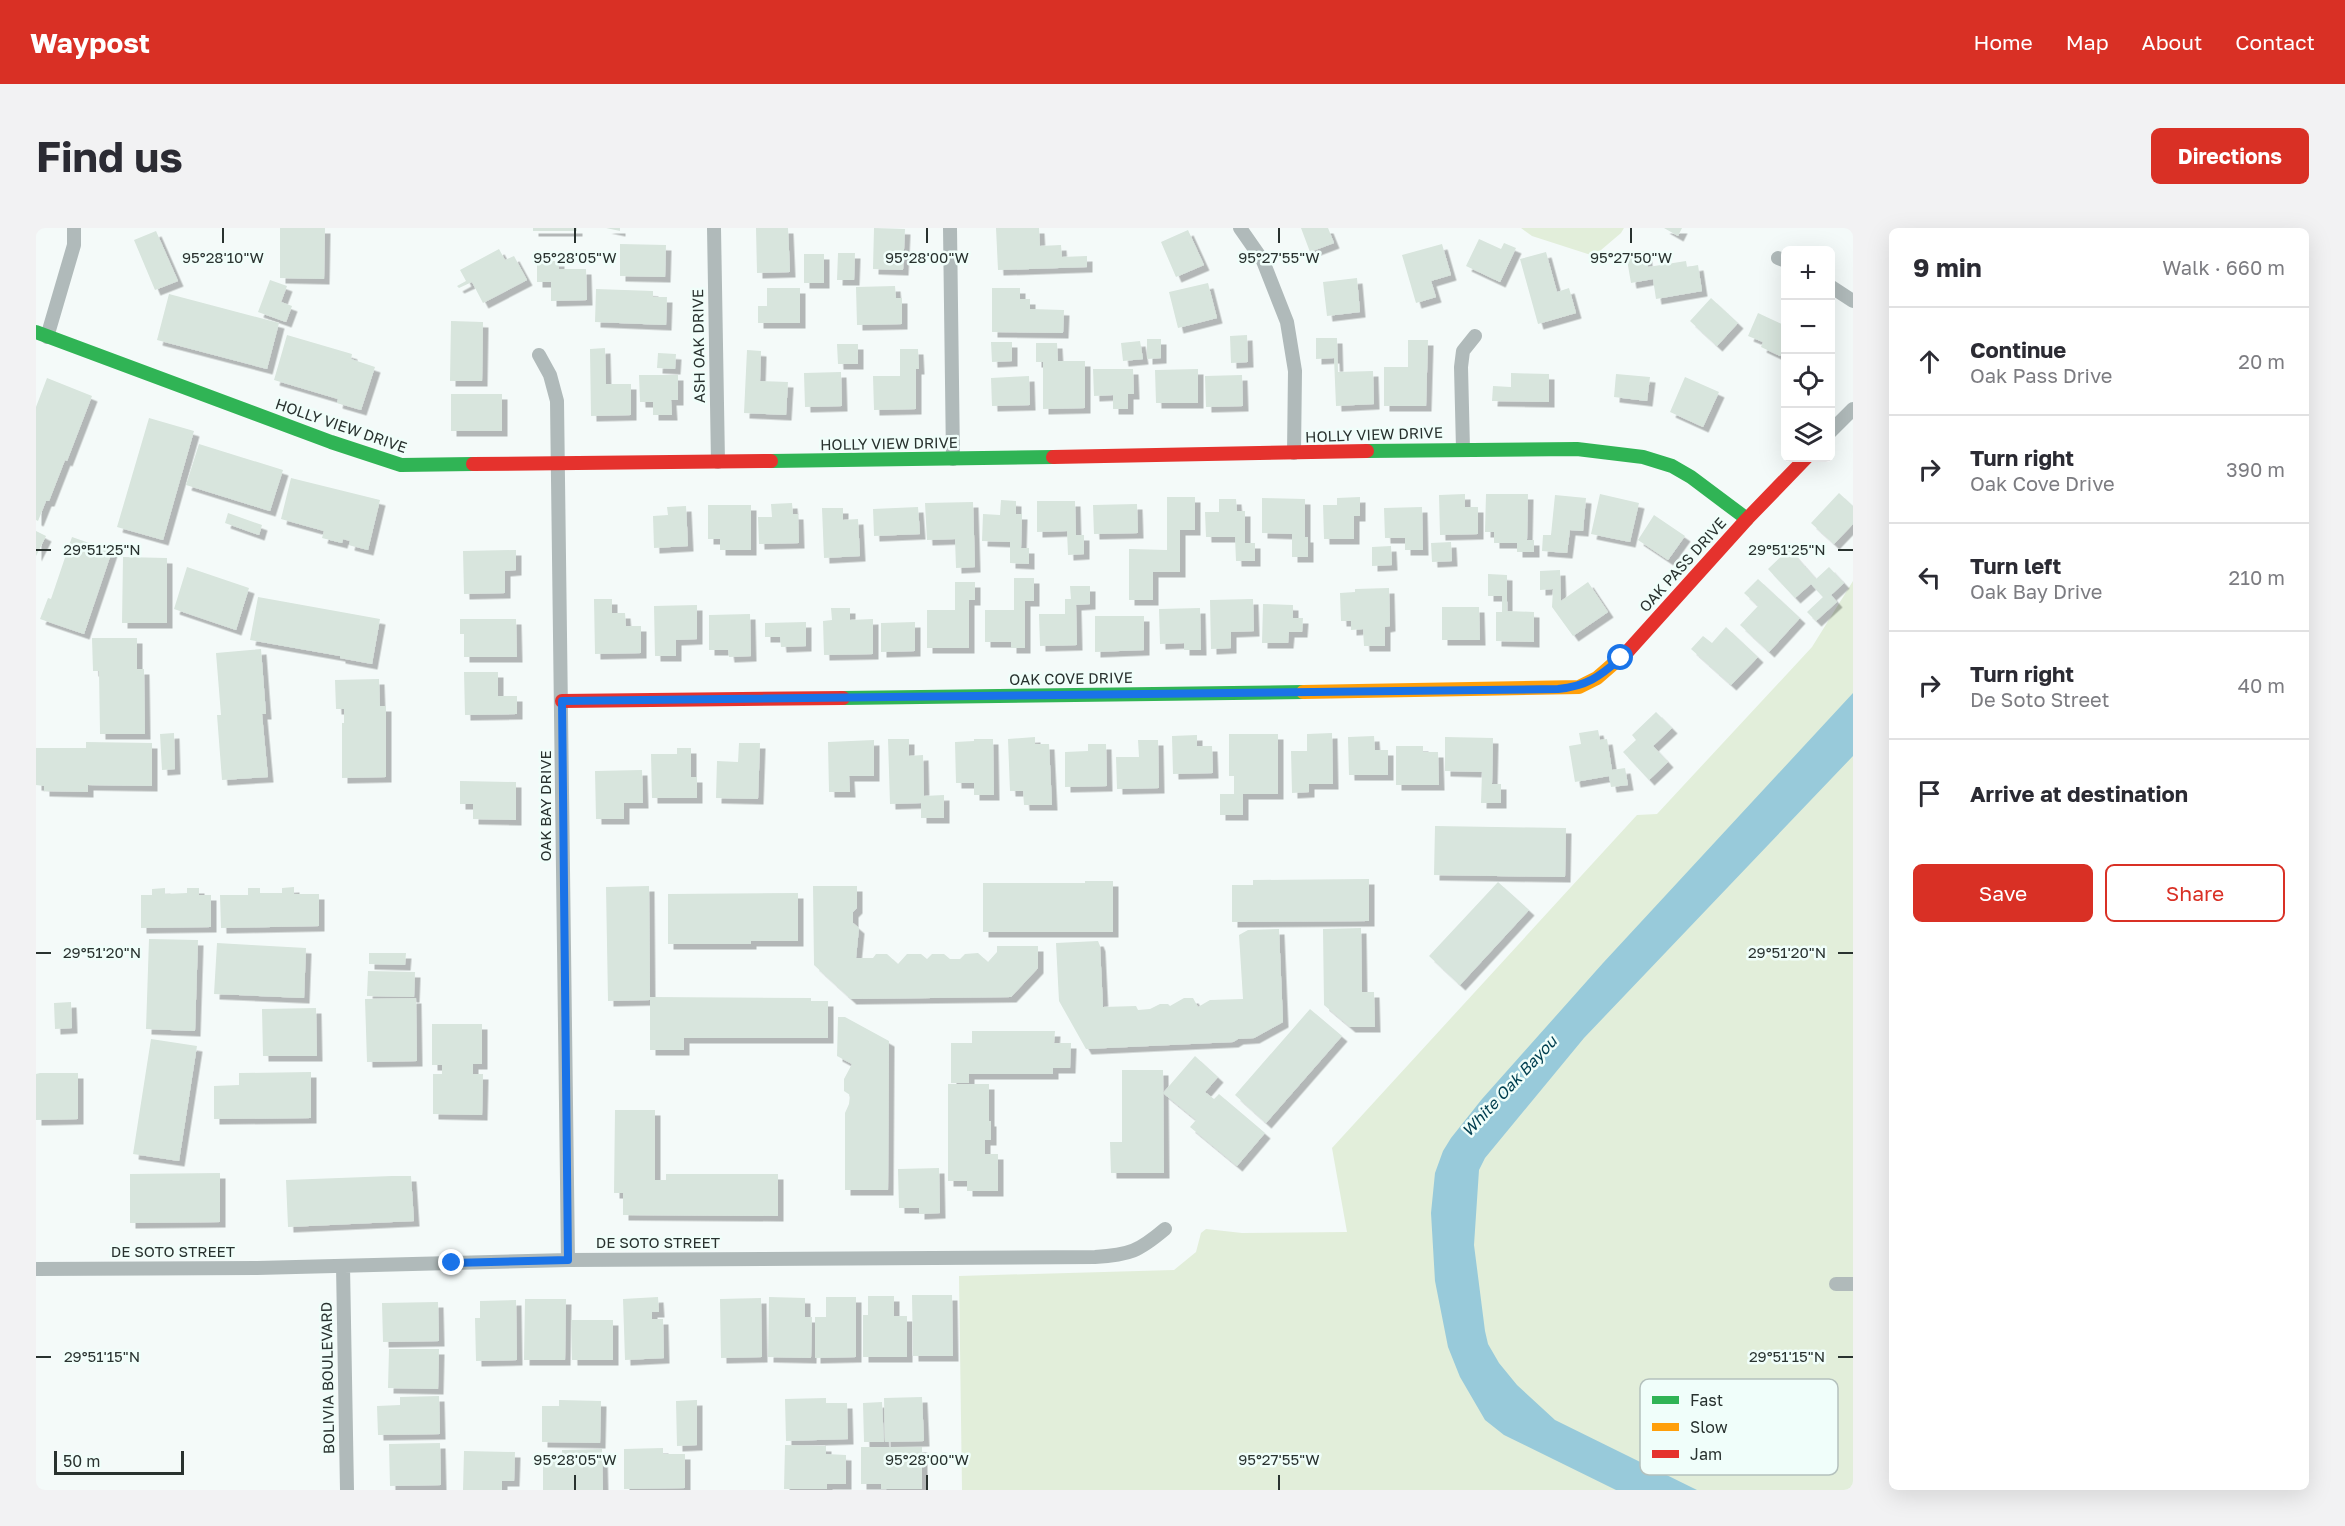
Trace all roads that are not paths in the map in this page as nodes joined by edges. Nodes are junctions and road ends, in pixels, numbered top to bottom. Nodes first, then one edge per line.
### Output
1 (74, 228) edge
2 (714, 228) edge
3 (950, 228) edge
4 (1240, 228) edge
5 (1835, 288) edge
6 (1853, 301) edge
7 (41, 335) edge
8 (1475, 336) dead end
9 (539, 355) dead end
10 (1853, 409) edge
11 (1835, 427) edge
12 (1463, 449) junction
13 (1294, 453) junction
14 (953, 459) junction
15 (558, 462) junction
16 (718, 462) junction
17 (1802, 462) edge
18 (1747, 519) junction
19 (1579, 687) joint
20 (562, 701) junction
21 (1165, 1229) dead end
22 (568, 1260) junction
23 (343, 1266) junction
24 (36, 1269) edge
25 (1836, 1284) dead end
26 (1853, 1284) edge
27 (346, 1490) edge

1 - 7 street
2 - 16 street, ASH OAK DRIVE
3 - 14 street
4 - 13 street
5 - 6 street
7 - 15 street, HOLLY VIEW DRIVE
8 - 12 street
9 - 15 street, OAK BAY DRIVE
10 - 11 street
12 - 13 street, HOLLY VIEW DRIVE
12 - 18 street, HOLLY VIEW DRIVE
13 - 14 street, HOLLY VIEW DRIVE
14 - 16 street, HOLLY VIEW DRIVE
15 - 16 street, HOLLY VIEW DRIVE
15 - 20 street, OAK BAY DRIVE
17 - 18 street, OAK PASS DRIVE
18 - 19 street, OAK PASS DRIVE
19 - 20 street, OAK COVE DRIVE
20 - 22 street, OAK BAY DRIVE
21 - 22 street, DE SOTO STREET
22 - 23 street, DE SOTO STREET
23 - 24 street, DE SOTO STREET
23 - 27 street, BOLIVIA BOULEVARD
25 - 26 street

